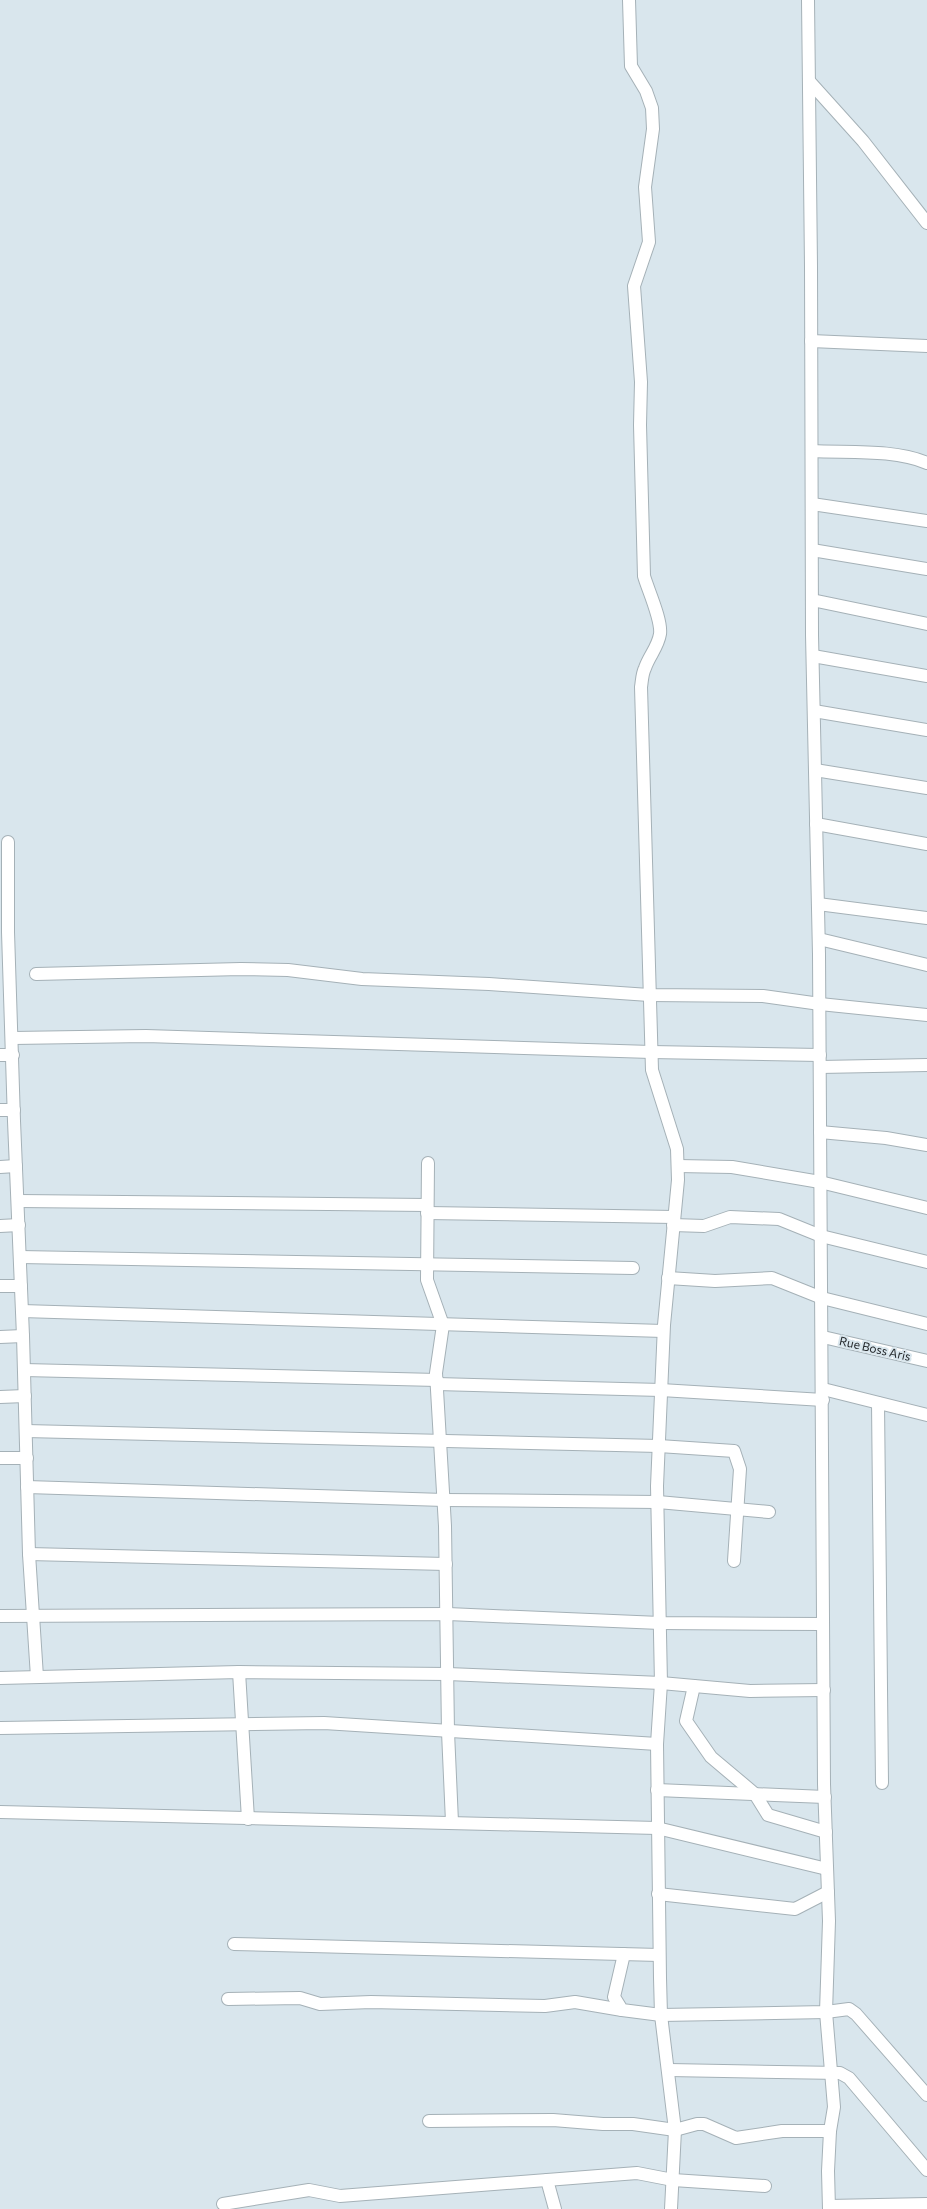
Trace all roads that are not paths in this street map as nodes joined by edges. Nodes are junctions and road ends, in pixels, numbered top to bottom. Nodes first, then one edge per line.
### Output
1 (629, 0) edge
2 (808, 0) edge
3 (809, 81) junction
4 (927, 223) edge
5 (811, 341) junction
6 (927, 346) edge
7 (812, 452) junction
8 (927, 463) edge
9 (812, 504) junction
10 (927, 521) edge
11 (812, 550) junction
12 (927, 569) edge
13 (812, 600) junction
14 (927, 624) edge
15 (812, 656) junction
16 (927, 676) edge
17 (814, 711) junction
18 (927, 730) edge
19 (815, 770) junction
20 (927, 788) edge
21 (816, 824) junction
22 (8, 842) dead end
23 (927, 844) edge
24 (818, 904) junction
25 (927, 918) edge
26 (819, 939) junction
27 (927, 965) edge
28 (36, 974) dead end
29 (649, 995) junction
30 (820, 1004) junction
31 (927, 1015) edge
32 (13, 1038) junction
33 (651, 1052) junction
34 (0, 1055) edge
35 (13, 1055) junction
36 (820, 1061) junction
37 (927, 1065) edge
38 (0, 1110) edge
39 (14, 1110) junction
40 (820, 1132) junction
41 (927, 1146) edge
42 (428, 1164) dead end
43 (16, 1166) junction
44 (678, 1166) junction
45 (0, 1167) edge
46 (820, 1182) junction
47 (18, 1201) junction
48 (927, 1208) edge
49 (427, 1209) junction
50 (673, 1221) junction
51 (19, 1225) junction
52 (0, 1226) edge
53 (821, 1236) junction
54 (20, 1257) junction
55 (927, 1262) edge
56 (427, 1265) junction
57 (633, 1268) dead end
58 (668, 1278) junction
59 (0, 1286) edge
60 (21, 1286) junction
61 (822, 1298) junction
62 (22, 1311) junction
63 (927, 1324) edge
64 (443, 1325) junction
65 (664, 1331) junction
66 (23, 1336) junction
67 (0, 1337) edge
68 (822, 1337) junction
69 (927, 1361) edge
70 (24, 1370) junction
71 (437, 1382) junction
72 (661, 1390) junction
73 (823, 1395) junction
74 (25, 1396) junction
75 (0, 1397) edge
76 (878, 1403) junction
77 (927, 1415) edge
78 (26, 1431) junction
79 (440, 1439) junction
80 (659, 1446) junction
81 (0, 1458) edge
82 (26, 1458) junction
83 (27, 1487) junction
84 (444, 1500) junction
85 (658, 1502) junction
86 (738, 1509) junction
87 (770, 1512) dead end
88 (29, 1554) junction
89 (734, 1561) dead end
90 (446, 1564) junction
91 (448, 1614) junction
92 (0, 1616) edge
93 (33, 1616) junction
94 (660, 1623) junction
95 (823, 1624) junction
96 (239, 1672) junction
97 (448, 1674) junction
98 (37, 1677) junction
99 (0, 1678) edge
100 (661, 1683) junction
101 (694, 1686) junction
102 (824, 1690) junction
103 (241, 1724) junction
104 (0, 1728) edge
105 (448, 1732) junction
106 (657, 1744) junction
107 (882, 1783) dead end
108 (657, 1790) junction
109 (754, 1794) junction
110 (825, 1797) junction
111 (0, 1812) edge
112 (248, 1820) junction
113 (452, 1822) junction
114 (657, 1828) junction
115 (826, 1832) junction
116 (827, 1869) junction
117 (828, 1892) junction
118 (658, 1894) junction
119 (234, 1944) dead end
120 (624, 1954) junction
121 (659, 1955) junction
122 (228, 1999) dead end
123 (622, 2010) junction
124 (826, 2012) junction
125 (661, 2015) junction
126 (669, 2070) junction
127 (830, 2072) junction
128 (927, 2096) edge
129 (429, 2121) dead end
130 (675, 2130) junction
131 (830, 2131) junction
132 (927, 2170) edge
133 (547, 2180) junction
134 (673, 2180) junction
135 (765, 2186) dead end
136 (223, 2204) dead end
137 (927, 2204) edge
138 (829, 2207) edge
139 (555, 2209) edge
140 (671, 2209) edge

1 - 29 street
2 - 3 street
3 - 4 street
3 - 5 street
5 - 6 street
5 - 7 street
7 - 8 street
7 - 9 street
9 - 10 street
9 - 11 street
11 - 12 street
11 - 13 street
13 - 14 street
13 - 15 street
15 - 16 street
15 - 17 street
17 - 18 street
17 - 19 street
19 - 20 street
19 - 21 street
21 - 23 street
21 - 24 street
22 - 32 street
24 - 25 street
24 - 26 street
26 - 27 street
26 - 30 street
28 - 29 street
29 - 30 street
29 - 33 street
30 - 31 street
30 - 36 street
32 - 33 street
32 - 35 street
33 - 36 street
33 - 44 street
34 - 35 street
35 - 39 street
36 - 37 street
36 - 40 street
38 - 39 street
39 - 43 street
40 - 41 street
40 - 46 street
42 - 49 street
43 - 45 street
43 - 47 street
44 - 46 street
44 - 50 street
46 - 48 street
46 - 53 street
47 - 49 street
47 - 51 street
49 - 50 street
49 - 56 street
50 - 53 street
50 - 58 street
51 - 52 street
51 - 54 street
53 - 55 street
53 - 61 street
54 - 56 street
54 - 60 street
56 - 57 street
56 - 64 street
58 - 61 street
58 - 65 street
59 - 60 street
60 - 62 street
61 - 63 street
61 - 68 street
62 - 64 street
62 - 66 street
64 - 65 street
64 - 71 street
65 - 72 street
66 - 67 street
66 - 70 street
68 - 69 street, Rue Boss Aris
68 - 73 street
70 - 71 street
70 - 74 street
71 - 72 street
71 - 79 street
72 - 73 street
72 - 80 street
73 - 76 street
73 - 95 street
74 - 75 street
74 - 78 street
76 - 77 street
76 - 107 street
78 - 79 street
78 - 82 street
79 - 80 street
79 - 84 street
80 - 85 street
80 - 86 street
81 - 82 street
82 - 83 street
83 - 84 street
83 - 88 street
84 - 85 street
84 - 90 street
85 - 86 street
85 - 94 street
86 - 87 street
86 - 89 street
88 - 90 street
88 - 93 street
90 - 91 street
91 - 93 street
91 - 94 street
91 - 97 street
92 - 93 street
93 - 98 street
94 - 95 street
94 - 100 street
95 - 102 street
96 - 97 street
96 - 98 street
96 - 103 street
97 - 100 street
97 - 105 street
98 - 99 street
100 - 101 street
100 - 106 street
101 - 102 street
101 - 109 street
102 - 110 street
103 - 104 street
103 - 105 street
103 - 112 street
105 - 106 street
105 - 113 street
106 - 108 street
108 - 109 street
108 - 114 street
109 - 110 street
109 - 115 street
110 - 115 street
111 - 112 street
112 - 113 street
113 - 114 street
114 - 116 street
114 - 118 street
115 - 116 street
116 - 117 street
117 - 118 street
117 - 124 street
118 - 121 street
119 - 120 street
120 - 121 street
120 - 123 street
121 - 125 street
122 - 123 street
123 - 125 street
124 - 125 street
124 - 127 street
124 - 128 street
125 - 126 street
126 - 127 street
126 - 130 street
127 - 131 street
127 - 132 street
129 - 130 street
130 - 131 street
130 - 134 street
131 - 138 street
133 - 134 street
133 - 136 street
133 - 139 street
134 - 135 street
134 - 140 street
137 - 138 street

